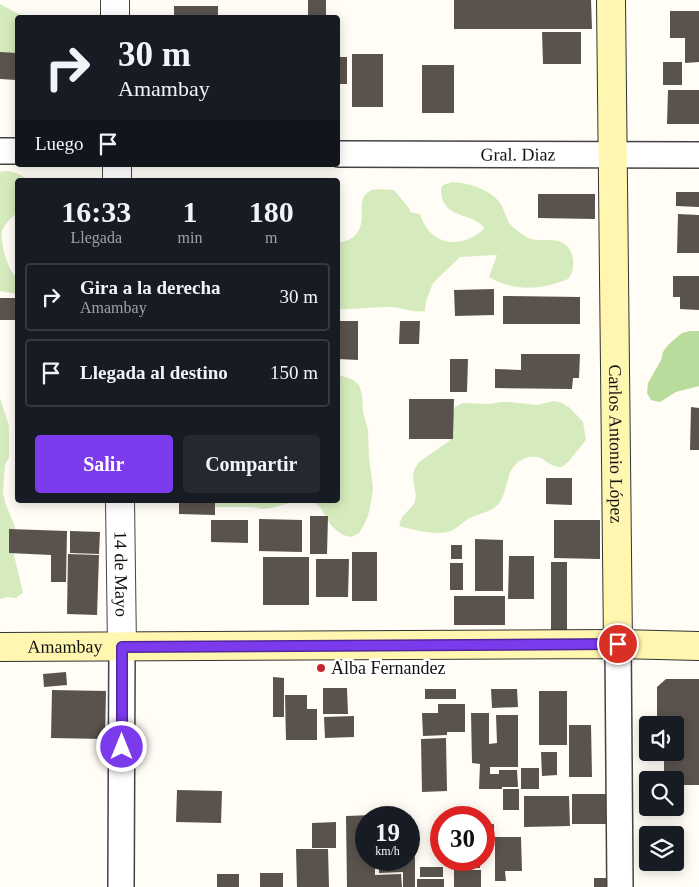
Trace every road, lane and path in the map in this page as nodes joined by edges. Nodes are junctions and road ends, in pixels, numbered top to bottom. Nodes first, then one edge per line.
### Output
1 (115, 0) edge
2 (611, 0) edge
3 (115, 15) edge
4 (0, 151) edge
5 (15, 151) edge
6 (340, 154) edge
7 (612, 156) junction
8 (699, 156) edge
9 (120, 503) edge
10 (618, 644) junction
11 (699, 646) edge
12 (0, 647) edge
13 (122, 647) junction
14 (121, 887) edge
15 (620, 887) edge

1 - 3 street
2 - 7 main road, Carlos Antonio López
4 - 5 street
6 - 7 street, Gral. Diaz
7 - 8 street, Gral. Diaz
7 - 10 main road, Carlos Antonio López
9 - 13 street, 14 de Mayo
10 - 11 main road, Amambay
10 - 13 main road, Amambay
10 - 15 street, Carlos Antonio López
12 - 13 main road, Amambay
13 - 14 street

